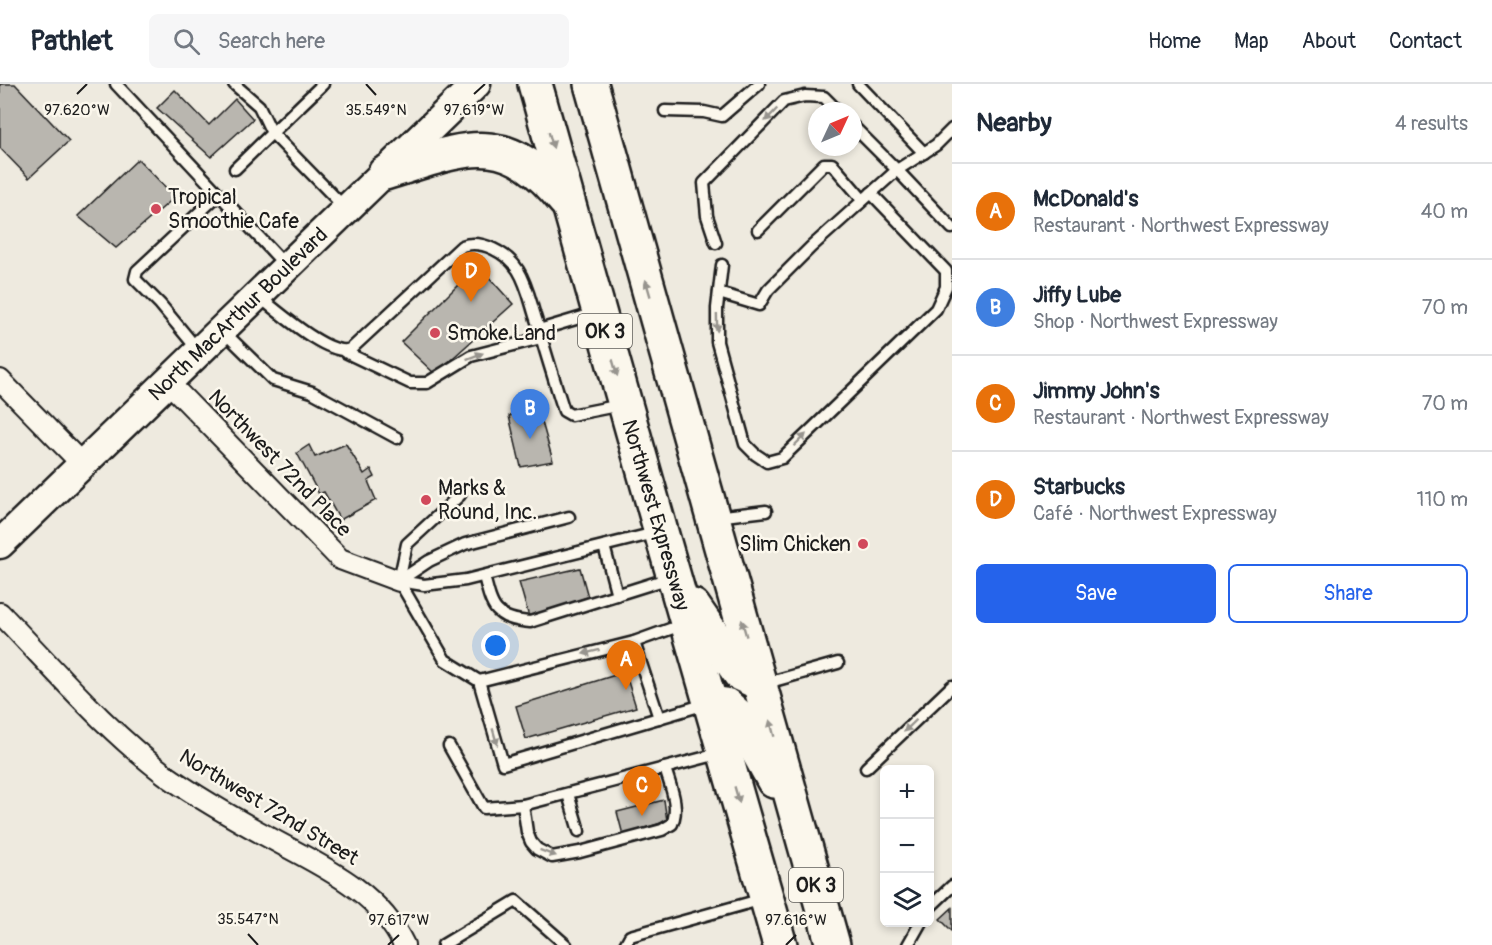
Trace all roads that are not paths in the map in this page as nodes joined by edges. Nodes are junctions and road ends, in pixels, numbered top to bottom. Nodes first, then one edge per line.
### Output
1 (234, 84) edge
2 (323, 84) edge
3 (476, 84) edge
4 (535, 84) edge
5 (591, 84) edge
6 (759, 84) edge
7 (858, 84) edge
8 (122, 86) edge
9 (829, 102) edge
10 (665, 111) dead end
11 (952, 129) edge
12 (272, 133) junction
13 (862, 135) edge
14 (924, 153) junction
15 (235, 169) dead end
16 (897, 170) junction
17 (385, 173) junction
18 (219, 194) junction
19 (867, 196) junction
20 (570, 208) junction
21 (347, 210) junction
22 (952, 228) edge
23 (758, 231) dead end
24 (716, 243) dead end
25 (722, 264) dead end
26 (287, 267) junction
27 (949, 267) edge
28 (718, 293) junction
29 (258, 296) junction
30 (600, 312) junction
31 (222, 330) junction
32 (540, 334) junction
33 (200, 351) junction
34 (345, 352) junction
35 (0, 380) edge
36 (168, 382) junction
37 (625, 404) junction
38 (397, 438) dead end
39 (82, 464) junction
40 (460, 495) dead end
41 (766, 511) dead end
42 (568, 517) dead end
43 (713, 517) junction
44 (661, 532) junction
45 (0, 544) edge
46 (604, 546) junction
47 (484, 576) junction
48 (674, 577) junction
49 (399, 581) junction
50 (617, 595) junction
51 (0, 613) edge
52 (687, 623) junction
53 (634, 642) junction
54 (838, 663) dead end
55 (479, 681) junction
56 (760, 684) junction
57 (952, 686) edge
58 (711, 703) junction
59 (659, 718) junction
60 (449, 746) dead end
61 (725, 752) junction
62 (665, 768) junction
63 (866, 768) dead end
64 (568, 794) junction
65 (523, 805) junction
66 (799, 825) junction
67 (579, 831) dead end
68 (952, 886) edge
69 (766, 898) junction
70 (934, 903) edge
71 (918, 927) edge
72 (404, 945) edge
73 (444, 945) edge
74 (566, 945) edge
75 (625, 945) edge
76 (780, 945) edge
77 (833, 945) edge
78 (908, 945) edge

1 - 12 lane
2 - 12 lane
3 - 17 main road, North MacArthur Boulevard
4 -> 20 highway, Northwest Expressway / OK 3
43 -> 5 highway, OK 3
6 - 10 lane
7 - 14 lane
8 - 18 lane
9 -> 24 lane
11 - 14 lane
12 - 15 lane
12 - 21 lane
13 - 16 lane
14 - 16 lane
16 - 19 lane
16 - 22 lane
17 - 20 highway
17 - 21 main road, North MacArthur Boulevard
18 - 26 lane
18 - 33 lane
19 - 23 lane
19 - 27 lane
19 - 28 lane
20 - 30 highway, Northwest Expressway / OK 3
21 - 26 main road, North MacArthur Boulevard
25 - 28 lane
26 - 29 main road, North MacArthur Boulevard
28 -> 27 lane
29 - 31 main road, North MacArthur Boulevard
29 - 34 lane
30 - 32 lane
30 -> 37 highway, Northwest Expressway / OK 3
31 - 33 main road, North MacArthur Boulevard
31 - 38 lane
34 -> 32 lane
32 - 34 lane
32 - 37 lane
33 - 36 main road, North MacArthur Boulevard
35 - 39 street
36 - 39 main road, North MacArthur Boulevard
36 - 49 street, Northwest 72nd Place
37 - 44 highway, Northwest Expressway / OK 3
39 - 45 main road, North MacArthur Boulevard
40 - 49 lane
41 - 43 lane
42 - 49 lane
56 -> 43 highway, OK 3
44 - 46 lane
44 - 48 highway, Northwest Expressway / OK 3
46 - 47 lane
46 - 50 lane
47 - 49 lane
47 - 50 lane
48 - 50 lane
48 - 52 highway, Northwest Expressway / OK 3
48 - 56 highway
49 - 55 lane
51 - 72 street, Northwest 72nd Street
52 - 53 lane
52 - 58 highway, Northwest Expressway / OK 3
53 -> 55 lane
53 - 59 lane
54 - 56 lane
55 -> 59 lane
66 -> 56 highway, OK 3
57 -> 63 lane
58 - 59 lane
58 - 61 highway, Northwest Expressway / OK 3
58 - 66 highway
60 - 65 lane
61 - 62 lane
61 -> 69 highway, Northwest Expressway / OK 3
62 - 64 lane
65 -> 62 lane
64 - 65 lane
64 - 67 lane
66 - 77 highway, OK 3
68 - 70 lane
69 - 75 lane
69 - 76 highway, Northwest Expressway / OK 3
71 - 78 lane
73 - 74 lane

